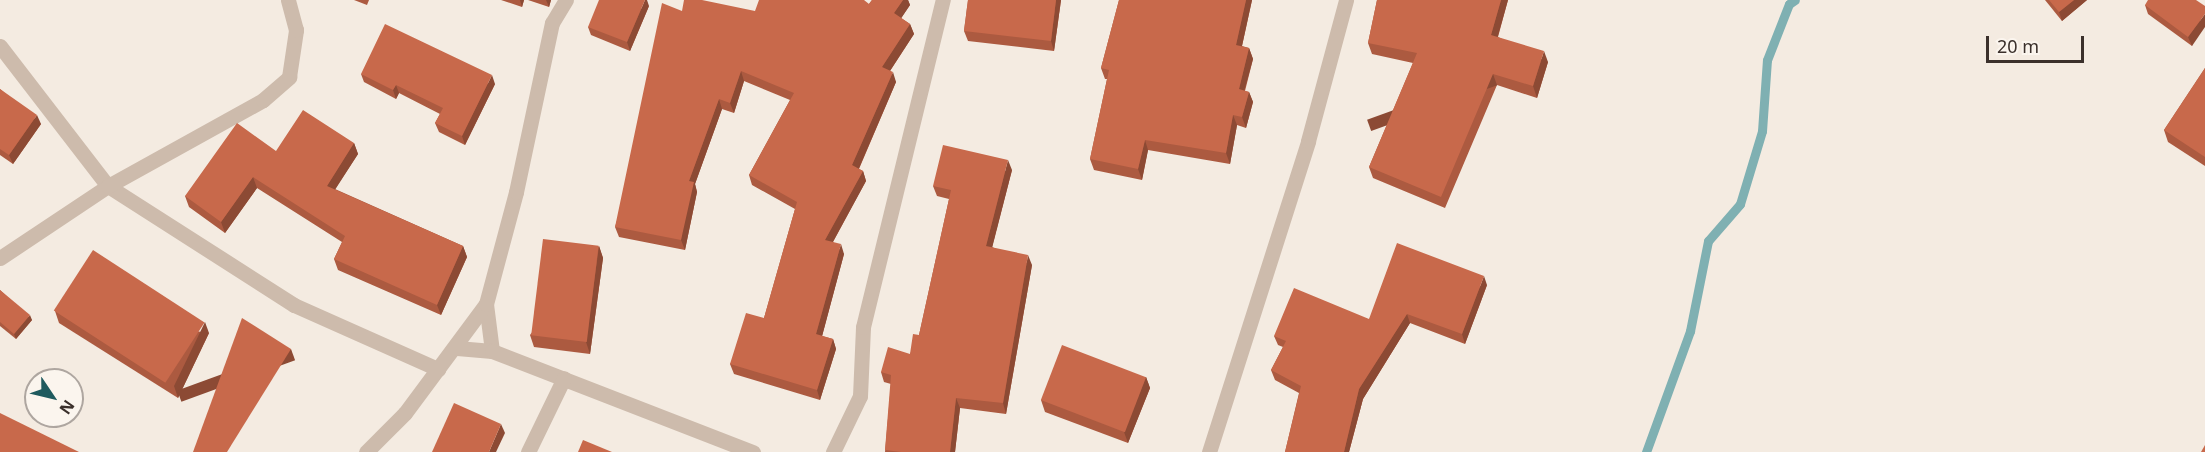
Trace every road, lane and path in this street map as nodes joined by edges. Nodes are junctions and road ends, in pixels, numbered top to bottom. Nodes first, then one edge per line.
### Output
1 (288, 0) edge
2 (566, 0) edge
3 (943, 0) edge
4 (1346, 0) edge
5 (0, 46) edge
6 (108, 186) junction
7 (0, 258) edge
8 (486, 304) junction
9 (457, 348) junction
10 (492, 351) junction
11 (438, 369) junction
12 (564, 378) junction
13 (366, 452) edge
14 (528, 452) edge
15 (753, 452) edge
16 (833, 452) edge
17 (1209, 452) edge

1 - 6 street
2 - 8 street
3 - 16 street
4 - 17 street
5 - 6 street
6 - 7 street
6 - 11 street
8 - 9 street
8 - 10 street
9 - 10 street
9 - 11 street
10 - 12 street
11 - 13 street
12 - 14 street
12 - 15 street

